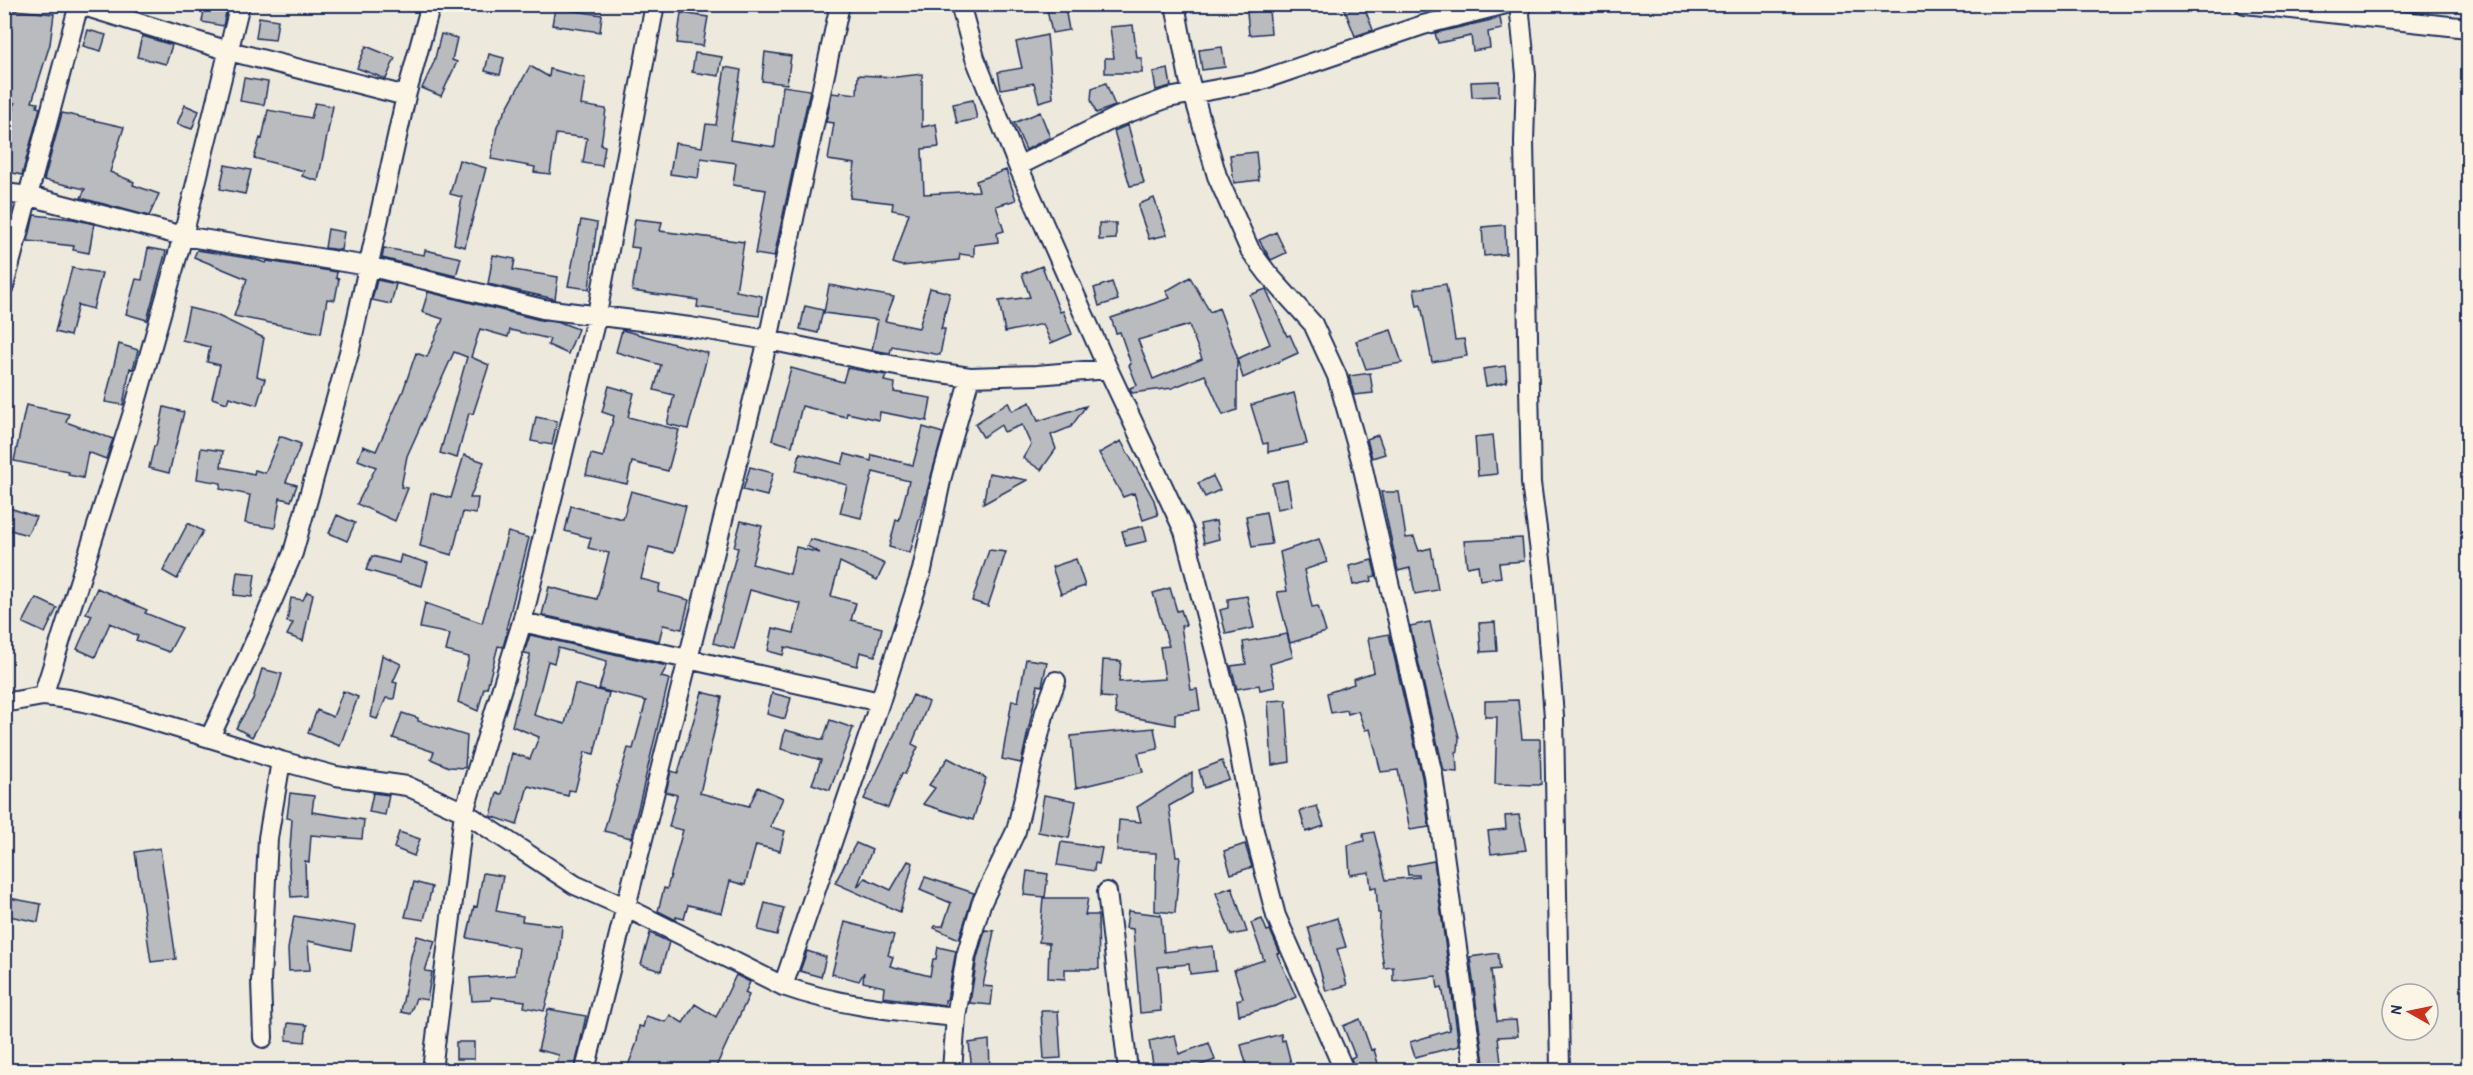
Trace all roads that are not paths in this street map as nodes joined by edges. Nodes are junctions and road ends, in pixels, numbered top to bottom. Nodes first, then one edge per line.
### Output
1 (240, 4) edge
2 (431, 4) edge
3 (655, 4) edge
4 (840, 4) edge
5 (960, 4) edge
6 (1175, 4) edge
7 (1506, 4) edge
8 (1519, 4) edge
9 (2245, 4) edge
10 (78, 5) edge
11 (2469, 28) edge
12 (229, 51) junction
13 (1193, 92) junction
14 (406, 96) junction
15 (1018, 166) junction
16 (4, 192) edge
17 (29, 196) junction
18 (183, 236) junction
19 (368, 266) junction
20 (4, 286) edge
21 (597, 314) junction
22 (768, 340) junction
23 (1108, 369) junction
24 (970, 377) junction
25 (522, 622) junction
26 (687, 660) junction
27 (1056, 681) dead end
28 (43, 696) junction
29 (880, 702) junction
30 (4, 703) edge
31 (210, 737) junction
32 (281, 761) junction
33 (464, 812) junction
34 (1107, 892) dead end
35 (625, 907) junction
36 (783, 986) junction
37 (956, 1017) junction
38 (263, 1038) dead end
39 (432, 1071) edge
40 (585, 1071) edge
41 (952, 1071) edge
42 (1128, 1071) edge
43 (1344, 1071) edge
44 (1474, 1071) edge
45 (1560, 1071) edge

1 - 12 street
2 - 14 street
3 - 21 street
4 - 22 street
5 - 15 street
6 - 13 street
7 - 13 street
8 - 45 street
9 - 11 street
10 - 12 street
10 - 17 street
12 - 14 street
12 - 18 street
13 - 15 street
13 - 44 street
14 - 19 street
15 - 23 street
16 - 17 street
17 - 18 street
17 - 20 street
18 - 19 street
18 - 28 street
19 - 21 street
19 - 31 street
21 - 22 street
21 - 25 street
22 - 24 street
22 - 26 street
23 - 24 street
23 - 43 street
24 - 29 street
25 - 26 street
25 - 33 street
26 - 29 street
26 - 35 street
27 - 37 street
28 - 30 street
28 - 31 street
29 - 36 street
31 - 32 street
32 - 33 street
32 - 38 street
33 - 35 street
33 - 39 street
34 - 42 street
35 - 36 street
35 - 40 street
36 - 37 street
37 - 41 street

